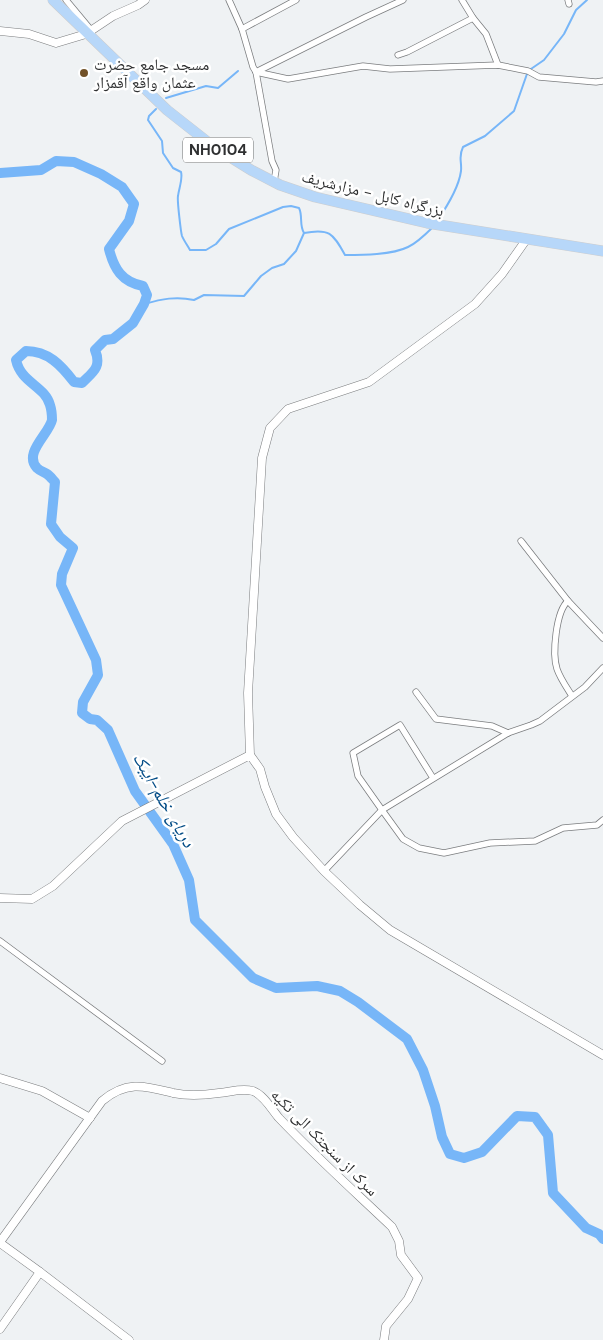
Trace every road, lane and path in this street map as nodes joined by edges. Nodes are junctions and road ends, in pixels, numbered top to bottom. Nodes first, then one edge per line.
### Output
1 (53, 0) edge
2 (66, 0) edge
3 (145, 0) edge
4 (229, 0) edge
5 (296, 0) edge
6 (404, 0) edge
7 (462, 0) edge
8 (473, 18) junction
9 (242, 29) junction
10 (0, 31) edge
11 (89, 32) junction
12 (398, 55) dead end
13 (498, 64) junction
14 (256, 72) junction
15 (603, 81) edge
16 (274, 182) junction
17 (526, 240) junction
18 (603, 251) edge
19 (521, 540) dead end
20 (568, 602) junction
21 (603, 638) edge
22 (603, 668) edge
23 (416, 692) dead end
24 (572, 696) junction
25 (508, 733) junction
26 (250, 755) junction
27 (433, 778) junction
28 (382, 810) junction
29 (603, 820) edge
30 (324, 870) junction
31 (0, 898) edge
32 (0, 941) edge
33 (603, 1055) edge
34 (162, 1060) dead end
35 (0, 1078) edge
36 (90, 1118) junction
37 (0, 1242) edge
38 (40, 1272) junction
39 (0, 1329) edge
40 (129, 1340) edge
41 (384, 1340) edge

1 - 11 highway, بزرگراه کابل - مزارشریف / NH0104
2 - 11 street
3 - 11 main road
4 - 9 street
5 - 9 street
6 - 14 street
7 - 8 street
8 - 12 street
8 - 13 street
9 - 14 street
10 - 11 main road
11 - 16 highway, بزرگراه کابل - مزارشریف / NH0104
13 - 14 street
13 - 15 street
14 - 16 street
16 - 17 highway, بزرگراه کابل - مزارشریف / NH0104
17 - 18 highway, بزرگراه کابل - مزارشریف / NH0104
17 - 26 main road
19 - 20 street
20 - 21 street
20 - 24 street
22 - 24 street
23 - 25 street
24 - 25 street
25 - 27 street
26 - 30 main road
26 - 31 main road
27 - 28 street
27 - 28 street
28 - 29 street
28 - 30 street
30 - 33 main road
32 - 34 street
35 - 36 main road
36 - 37 main road, سرک از سنجتک الی تکیه
36 - 41 main road, سرک از سنجتک الی تکیه
37 - 38 main road, سرک از سنجتک الی تکیه
38 - 39 main road
38 - 40 main road, سرک از سنجتک الی تکیه

